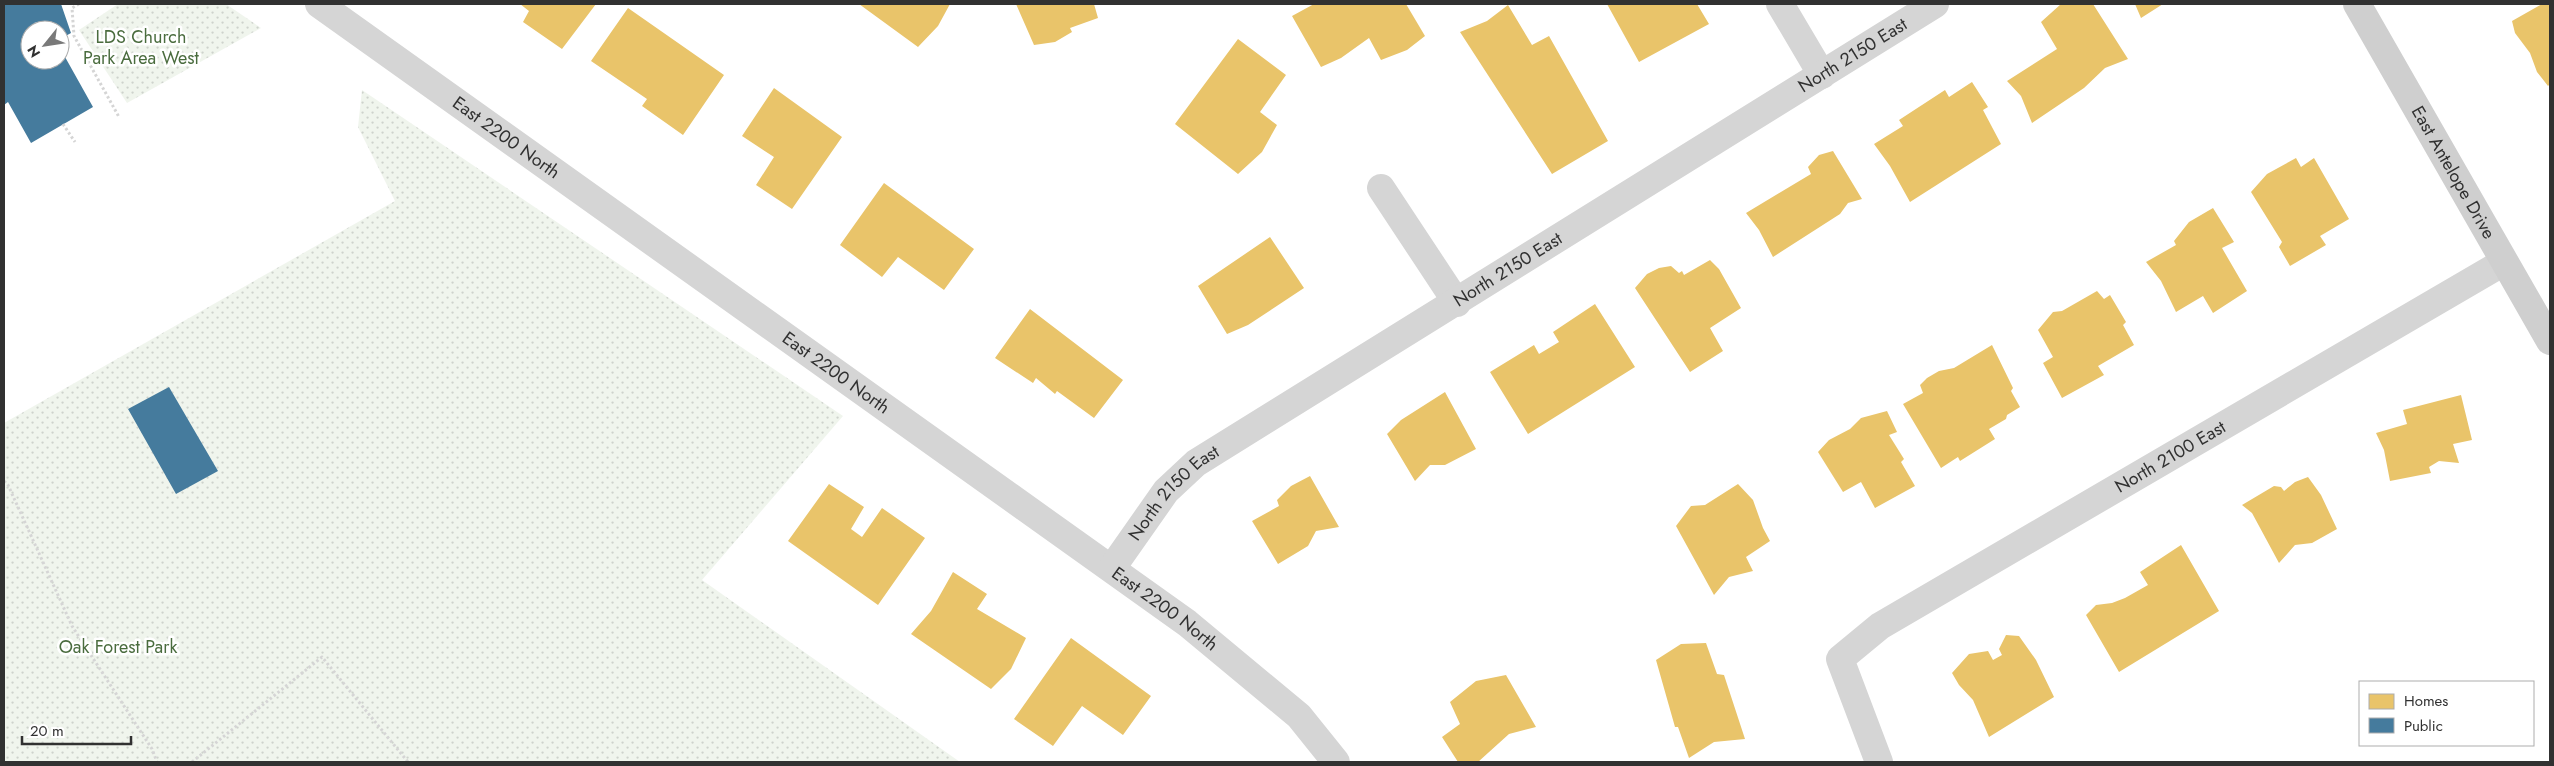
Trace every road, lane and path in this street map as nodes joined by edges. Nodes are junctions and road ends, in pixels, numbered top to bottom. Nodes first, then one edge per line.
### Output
1 (79, 4) edge
2 (319, 4) edge
3 (1780, 4) edge
4 (1935, 4) edge
5 (2357, 4) edge
6 (1822, 75) junction
7 (119, 117) dead end
8 (64, 124) dead end
9 (75, 142) dead end
10 (1381, 188) dead end
11 (2504, 262) junction
12 (1457, 303) junction
13 (2550, 341) edge
14 (4, 481) edge
15 (1112, 568) junction
16 (157, 762) edge
17 (192, 762) edge
18 (408, 762) edge
19 (1336, 762) edge
20 (1879, 762) edge

1 - 7 path
2 - 15 street, East 2200 North
3 - 6 street
4 - 6 street, North 2150 East
5 - 11 main road, East Antelope Drive
6 - 12 street, North 2150 East
8 - 9 path
10 - 12 street
11 - 13 main road, East Antelope Drive
11 - 20 street, North 2100 East
12 - 15 street, North 2150 East
14 - 16 path
15 - 19 street, East 2200 North
17 - 18 path

